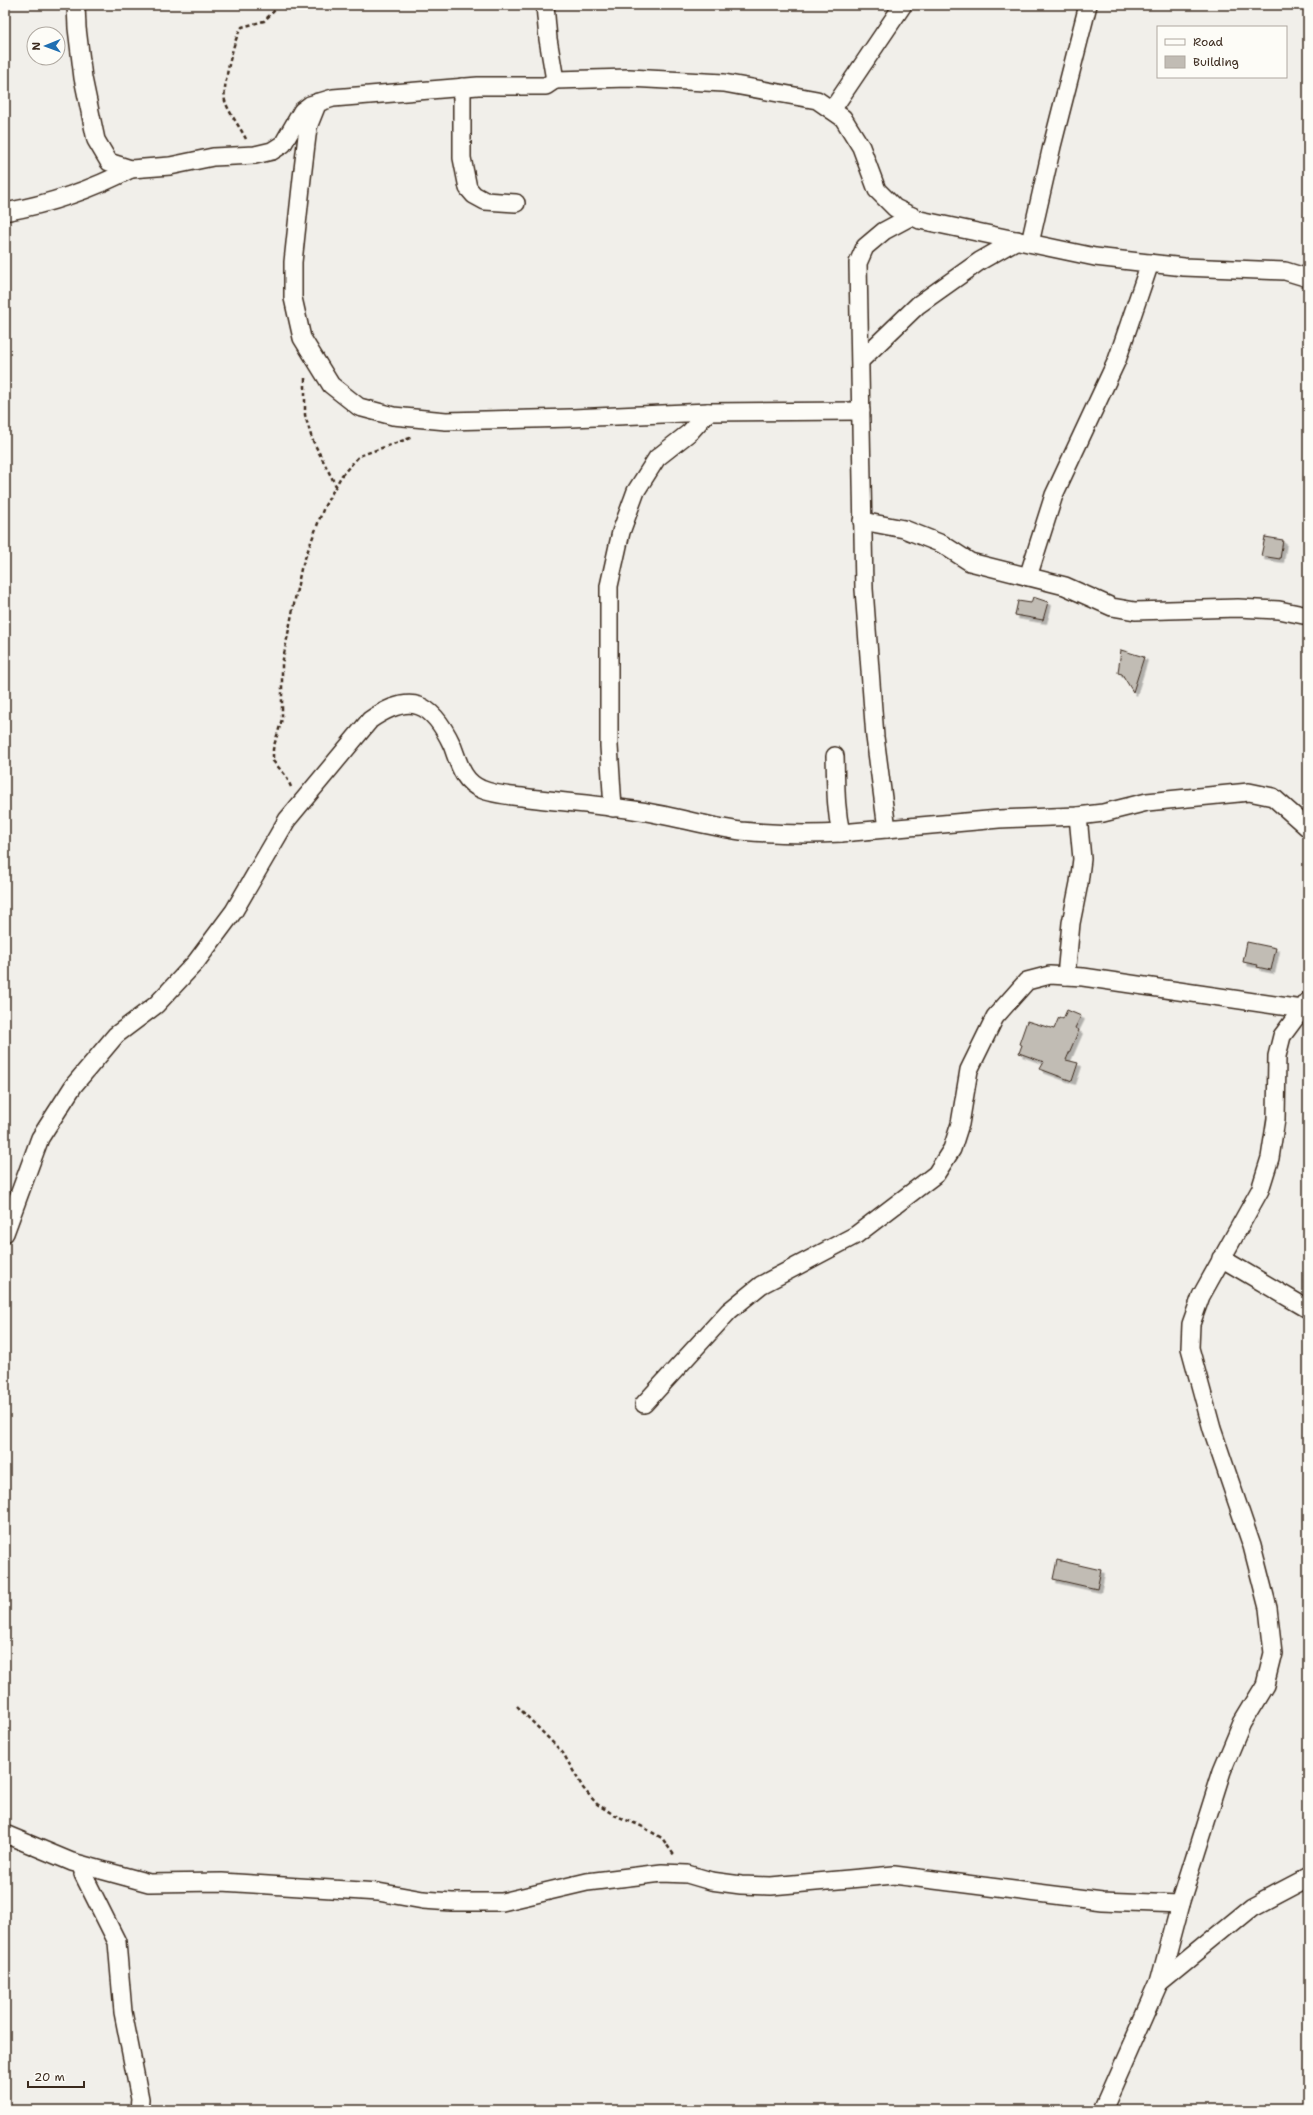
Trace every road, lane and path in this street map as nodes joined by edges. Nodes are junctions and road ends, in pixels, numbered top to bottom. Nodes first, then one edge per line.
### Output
1 (76, 5) edge
2 (280, 5) edge
3 (546, 5) edge
4 (1088, 5) edge
5 (895, 9) edge
6 (555, 80) junction
7 (462, 87) junction
8 (318, 102) junction
9 (832, 110) junction
10 (255, 155) junction
11 (131, 169) junction
12 (516, 203) dead end
13 (5, 212) edge
14 (912, 216) junction
15 (1024, 241) junction
16 (1150, 263) junction
17 (1308, 278) edge
18 (308, 348) junction
19 (861, 360) junction
20 (861, 411) junction
21 (708, 412) junction
22 (438, 420) junction
23 (336, 486) junction
24 (862, 521) junction
25 (1028, 577) junction
26 (1308, 616) edge
27 (835, 756) dead end
28 (613, 808) junction
29 (293, 813) junction
30 (1078, 816) junction
31 (1308, 828) edge
32 (887, 830) junction
33 (841, 833) junction
34 (1066, 976) junction
35 (1305, 1005) edge
36 (5, 1233) edge
37 (1221, 1258) junction
38 (1308, 1309) edge
39 (644, 1404) dead end
40 (517, 1706) dead end
41 (5, 1834) edge
42 (84, 1874) dead end
43 (687, 1874) junction
44 (1308, 1877) edge
45 (1180, 1904) junction
46 (1159, 1983) junction
47 (139, 2110) edge
48 (1103, 2110) edge

1 - 11 street
2 - 10 path
3 - 6 street
4 - 15 street
5 - 9 street
6 - 7 street
6 - 9 street
7 - 8 street
7 - 12 street
8 - 10 street
8 - 18 street
9 - 14 street
10 - 11 street
11 - 13 street
14 - 15 street
14 - 19 street
15 - 16 street
15 - 19 street
16 - 17 street
16 - 25 street
18 - 22 street
18 - 23 path
19 - 20 street
20 - 21 street
20 - 24 street
21 - 22 street
21 - 28 street
22 - 23 path
23 - 29 path
24 - 25 street
24 - 32 street
25 - 26 street
27 - 33 street
28 - 29 street
28 - 33 street
29 - 36 street
30 - 31 street
30 - 32 street
30 - 34 street
32 - 33 street
34 - 35 street
34 - 39 street
35 - 37 street
37 - 38 street
37 - 45 street
40 - 43 path
41 - 43 street
42 - 47 street
43 - 45 street
44 - 46 street
45 - 46 street
46 - 48 street

